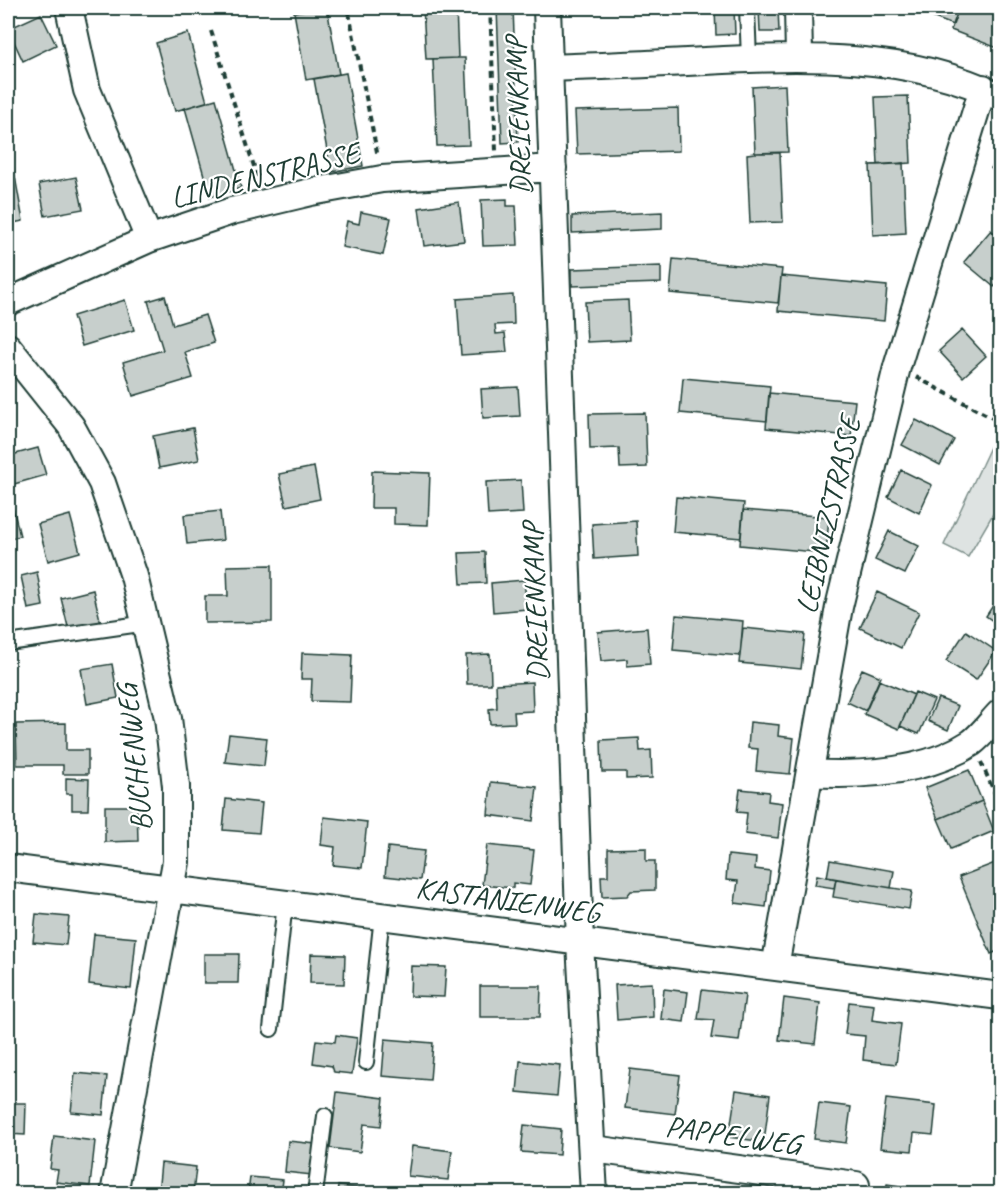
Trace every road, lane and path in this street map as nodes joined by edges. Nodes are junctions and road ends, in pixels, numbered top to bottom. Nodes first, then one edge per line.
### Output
1 (69, 8) edge
2 (490, 8) edge
3 (547, 8) edge
4 (747, 8) edge
5 (798, 8) edge
6 (349, 13) dead end
7 (211, 31) dead end
8 (799, 56) junction
9 (749, 59) junction
10 (550, 68) junction
11 (992, 92) edge
12 (553, 168) junction
13 (497, 171) junction
14 (382, 179) junction
15 (266, 203) junction
16 (149, 239) junction
17 (8, 302) edge
18 (8, 347) edge
19 (897, 367) junction
20 (1000, 422) edge
21 (147, 623) junction
22 (8, 643) edge
23 (1000, 713) edge
24 (972, 742) junction
25 (810, 773) junction
26 (1000, 804) edge
27 (8, 868) edge
28 (173, 887) junction
29 (285, 903) junction
30 (382, 916) junction
31 (580, 943) junction
32 (775, 967) junction
33 (1000, 996) edge
34 (271, 1029) dead end
35 (366, 1062) dead end
36 (325, 1116) dead end
37 (592, 1149) junction
38 (114, 1194) edge
39 (315, 1194) edge
40 (594, 1194) edge
41 (856, 1194) edge

1 - 16 street
2 - 13 path
3 - 10 street, DREIENKAMP
4 - 9 lane
5 - 8 street
6 - 14 path
7 - 15 path
8 - 9 street
8 - 11 street
9 - 10 street
10 - 12 street, DREIENKAMP
11 - 19 street, LEIBNIZSTRASSE
12 - 13 street, LINDENSTRASSE
12 - 31 street, DREIENKAMP
13 - 14 street, LINDENSTRASSE
14 - 15 street, LINDENSTRASSE
15 - 16 street, LINDENSTRASSE
16 - 17 street, LINDENSTRASSE
18 - 21 street, BUCHENWEG
19 - 20 path
19 - 25 street, LEIBNIZSTRASSE
21 - 22 lane
21 - 28 street, BUCHENWEG
23 - 24 street
24 - 25 street
24 - 26 path
25 - 32 street, LEIBNIZSTRASSE
27 - 28 street, KASTANIENWEG
28 - 29 street, KASTANIENWEG
28 - 38 street, BUCHENWEG
29 - 30 street, KASTANIENWEG
29 - 34 lane
30 - 31 street, KASTANIENWEG
30 - 35 lane
31 - 32 street, KASTANIENWEG
31 - 37 street, DREIENKAMP
32 - 33 street, KASTANIENWEG
36 - 39 lane
37 - 40 street, DREIENKAMP
37 - 41 street, PAPPELWEG

